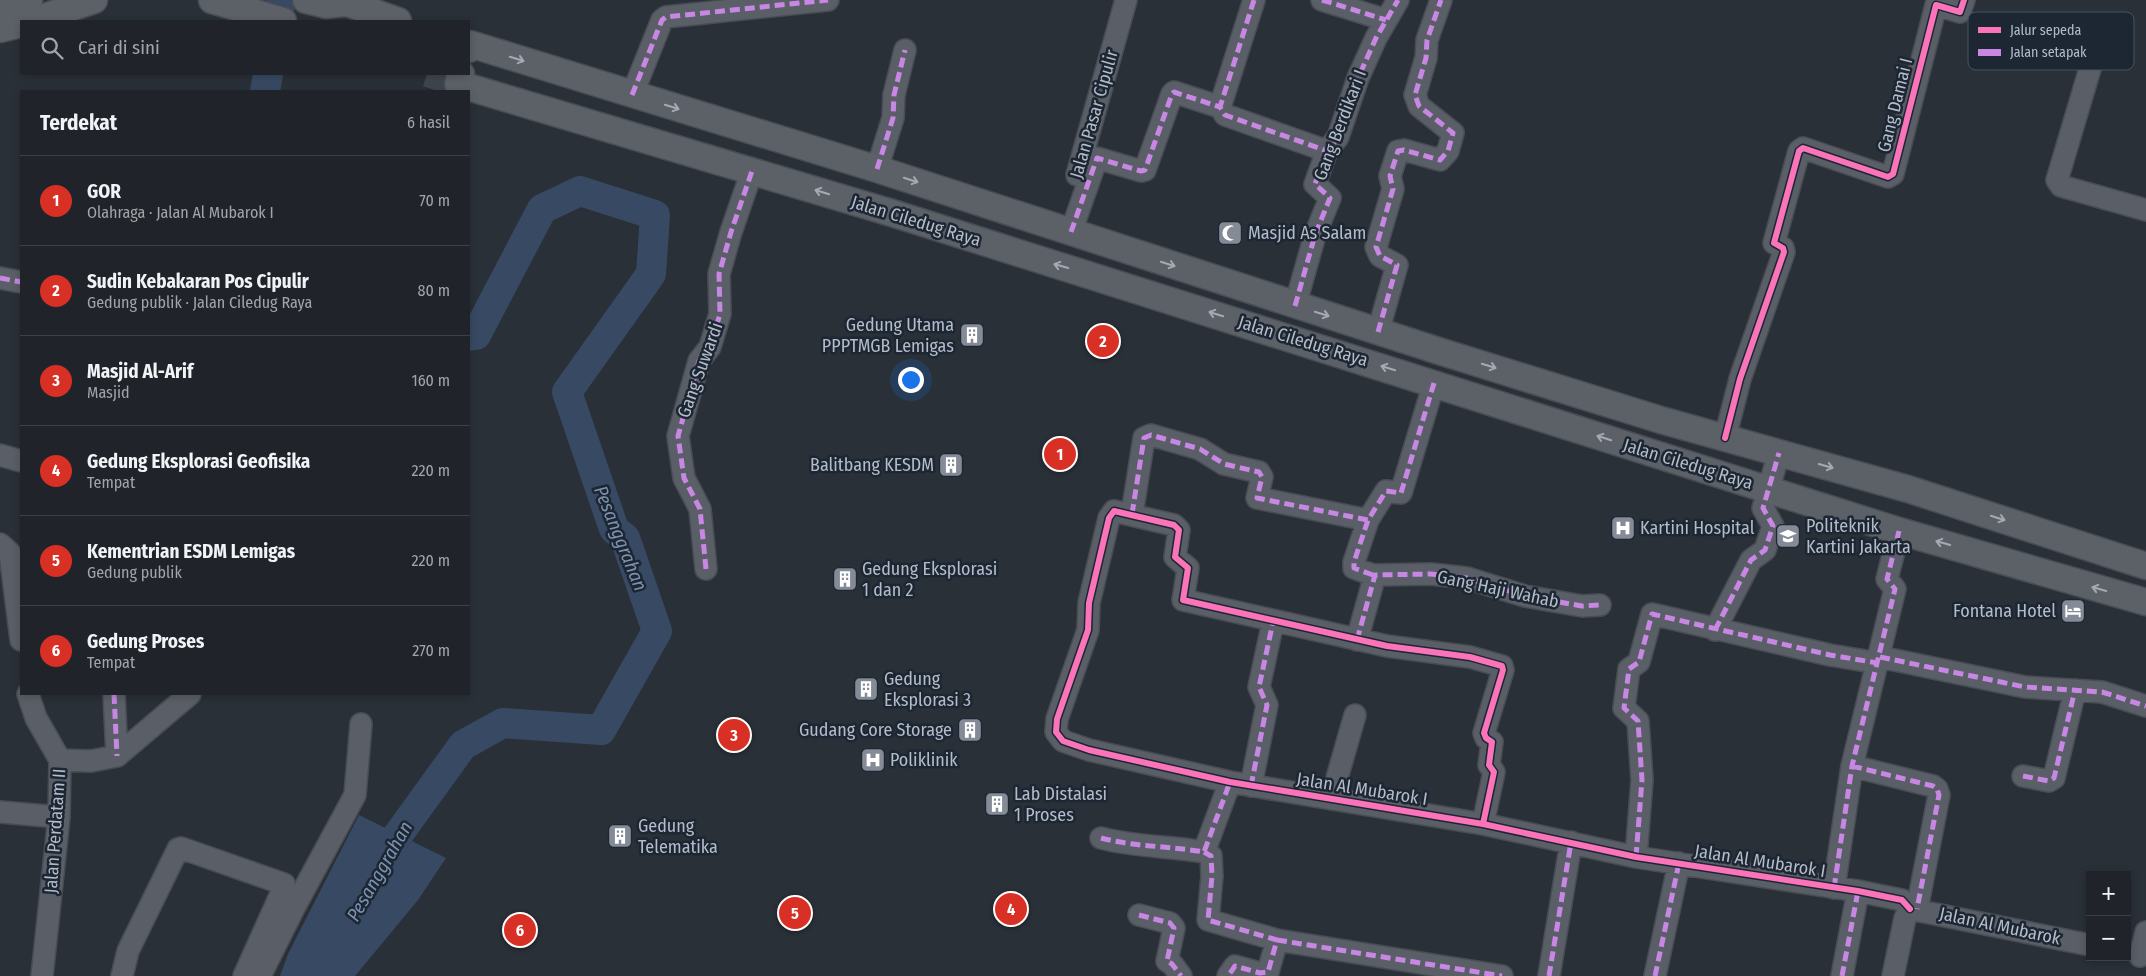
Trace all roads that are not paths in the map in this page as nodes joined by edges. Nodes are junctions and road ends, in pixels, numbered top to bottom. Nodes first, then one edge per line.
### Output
1 (29, 0) edge
2 (94, 0) edge
3 (828, 0) edge
4 (1126, 0) edge
5 (1254, 0) edge
6 (1322, 0) edge
7 (1398, 0) edge
8 (1964, 0) edge
9 (225, 1) edge
10 (342, 2) edge
11 (0, 6) edge
12 (1438, 8) edge
13 (296, 15) edge
14 (37, 20) edge
15 (395, 20) edge
16 (1386, 20) junction
17 (20, 24) edge
18 (0, 30) edge
19 (470, 47) edge
20 (905, 50) dead end
21 (2090, 70) edge
22 (460, 79) tunnel mouth
23 (632, 95) junction
24 (1220, 107) junction
25 (1327, 151) junction
26 (1090, 156) junction
27 (877, 169) junction
28 (752, 171) junction
29 (2146, 210) edge
30 (1065, 230) junction
31 (1134, 253) junction
32 (0, 278) edge
33 (20, 282) edge
34 (1124, 286) junction
35 (1295, 306) junction
36 (1378, 332) junction
37 (1442, 352) junction
38 (1434, 382) junction
39 (1661, 420) junction
40 (1725, 438) junction
41 (1651, 453) junction
42 (1779, 453) junction
43 (0, 455) edge
44 (20, 461) edge
45 (1769, 489) junction
46 (1132, 514) junction
47 (1368, 520) junction
48 (1899, 531) junction
49 (10, 550) edge
50 (2146, 566) edge
51 (706, 569) dead end
52 (1373, 575) junction
53 (2146, 602) edge
54 (1600, 605) dead end
55 (1273, 622) junction
56 (1715, 630) junction
57 (20, 632) edge
58 (1357, 640) junction
59 (1879, 660) junction
60 (2075, 690) junction
61 (28, 695) edge
62 (114, 695) edge
63 (189, 695) edge
64 (2146, 706) edge
65 (1355, 715) dead end
66 (361, 724) dead end
67 (117, 756) junction
68 (60, 760) junction
69 (1852, 766) junction
70 (2023, 776) dead end
71 (1230, 782) junction
72 (1251, 786) junction
73 (1331, 799) junction
74 (0, 812) edge
75 (59, 817) junction
76 (1483, 824) junction
77 (1101, 838) dead end
78 (1571, 842) junction
79 (1204, 852) junction
80 (1636, 857) junction
81 (1679, 863) junction
82 (1834, 888) junction
83 (1858, 891) junction
84 (1913, 909) junction
85 (1139, 915) dead end
86 (2146, 932) edge
87 (1277, 940) junction
88 (2086, 944) edge
89 (2138, 955) edge
90 (42, 976) edge
91 (122, 976) edge
92 (244, 976) edge
93 (260, 976) edge
94 (1182, 976) edge
95 (1228, 976) edge
96 (1502, 976) edge
97 (1549, 976) edge
98 (1655, 976) edge
99 (1842, 976) edge
100 (1893, 976) edge

1 - 11 main road
2 - 14 main road
3 - 23 street
4 - 26 street, Jalan Pasar Cipulir
5 - 24 street
6 - 16 street
7 - 16 street, Gang Berdikari I
8 - 40 street, Gang Damai I
9 - 13 main road
10 - 13 main road
10 - 15 main road
12 - 36 street
16 - 25 street, Gang Berdikari I
17 - 18 main road
19 -> 23 main road, Jalan Ciledug Raya
20 - 27 street
21 - 29 street
22 - 28 main road, Jalan Ciledug Raya
23 -> 27 main road, Jalan Ciledug Raya
24 - 25 street
24 - 26 street
25 - 35 street, Gang Berdikari I
26 - 30 street, Jalan Pasar Cipulir
27 -> 30 main road, Jalan Ciledug Raya
34 -> 28 main road, Jalan Ciledug Raya
28 - 51 street, Gang Suwardi
30 - 31 main road, Jalan Ciledug Raya
31 - 34 main road
31 -> 35 main road, Jalan Ciledug Raya
32 - 33 street
38 -> 34 main road, Jalan Ciledug Raya
35 -> 36 main road, Jalan Ciledug Raya
36 - 37 main road, Jalan Ciledug Raya
37 - 38 main road
37 -> 39 main road, Jalan Ciledug Raya
41 -> 38 main road, Jalan Ciledug Raya
38 - 47 street
39 - 40 main road, Jalan Ciledug Raya
39 - 41 main road
40 - 42 main road, Jalan Ciledug Raya
41 - 45 main road, Jalan Ciledug Raya
42 - 45 street
42 -> 50 main road, Jalan Ciledug Raya
43 - 44 street
45 - 48 main road, Jalan Ciledug Raya
45 - 56 street
46 - 47 street
46 - 55 street
46 - 71 street, Jalan Al Mubarok I
47 - 52 street
53 -> 48 main road, Jalan Ciledug Raya
48 - 59 street, Jalan Al Mubarok I
49 - 57 street
52 - 54 street, Gang Haji Wahab
52 - 58 street
55 - 58 street
55 - 72 street
56 - 59 street
56 - 80 street
58 - 76 street
59 - 60 street
59 - 69 street, Jalan Al Mubarok I
60 - 64 street
60 - 70 street
61 - 68 street, Jalan Perdatam II
62 - 67 street
63 - 67 street
65 - 73 street
66 - 93 street
67 - 68 street
68 - 75 street, Jalan Perdatam II
69 - 82 street, Jalan Al Mubarok I
69 - 84 street
71 - 72 street, Jalan Al Mubarok I
71 - 79 street
72 - 73 street, Jalan Al Mubarok I
73 - 76 street, Jalan Al Mubarok I
74 - 75 street
75 - 90 street, Jalan Perdatam II
76 - 78 street, Jalan Al Mubarok I
77 - 79 street
78 - 80 street, Jalan Al Mubarok I
78 - 97 street
79 - 87 street
80 - 81 street, Jalan Al Mubarok I
81 - 82 street, Jalan Al Mubarok I
81 - 98 street
82 - 83 street, Jalan Al Mubarok I
83 - 84 street, Jalan Al Mubarok I
83 - 99 street
84 - 88 street, Jalan Al Mubarok
84 - 100 street
85 - 94 street
86 - 89 street
87 - 95 street
87 - 96 street
91 - 92 street

